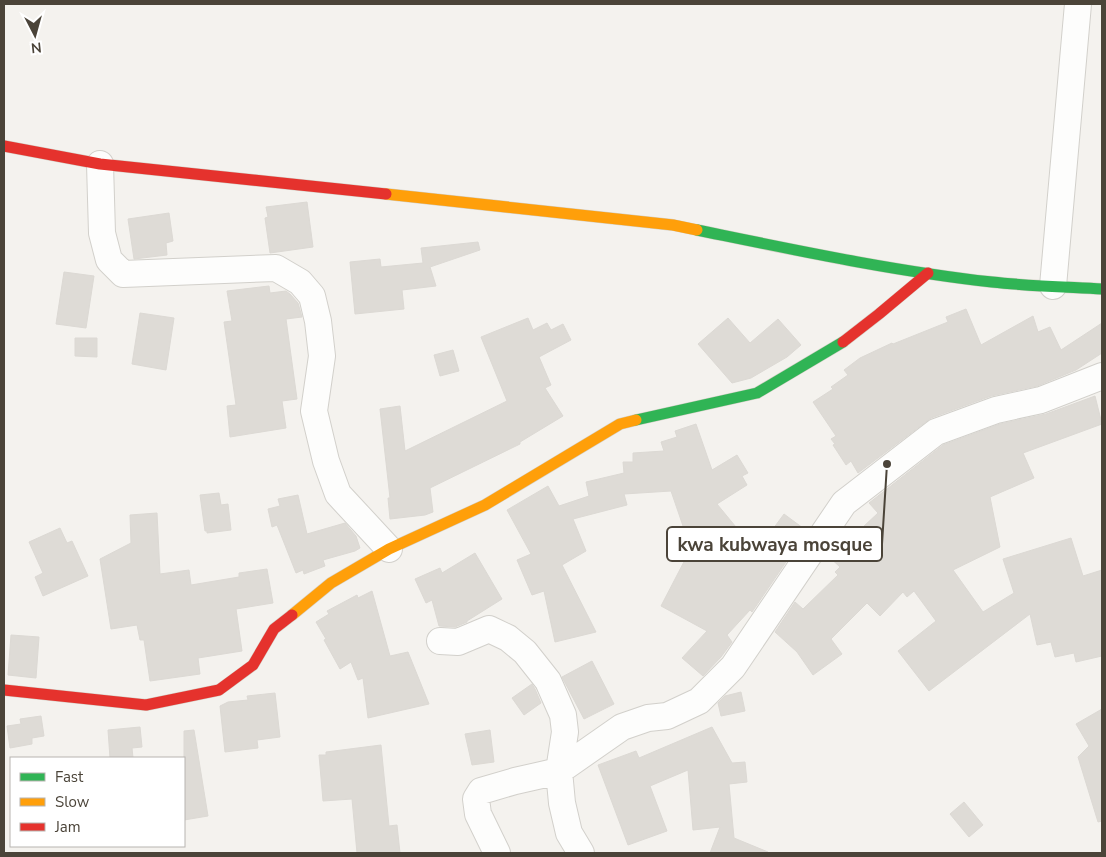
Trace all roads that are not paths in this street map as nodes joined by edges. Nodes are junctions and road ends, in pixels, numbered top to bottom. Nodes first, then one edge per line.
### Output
1 (1078, 4) edge
2 (4, 146) edge
3 (100, 164) junction
4 (928, 273) junction
5 (1052, 286) junction
6 (1102, 289) edge
7 (1102, 376) edge
8 (389, 549) junction
9 (440, 641) dead end
10 (4, 690) edge
11 (559, 771) junction
12 (497, 853) edge
13 (581, 853) edge

1 - 5 street
2 - 3 street
3 - 4 street
3 - 8 street
4 - 5 street
4 - 8 street
5 - 6 street
7 - 11 street
8 - 10 street
9 - 11 street
11 - 12 street
11 - 13 street

